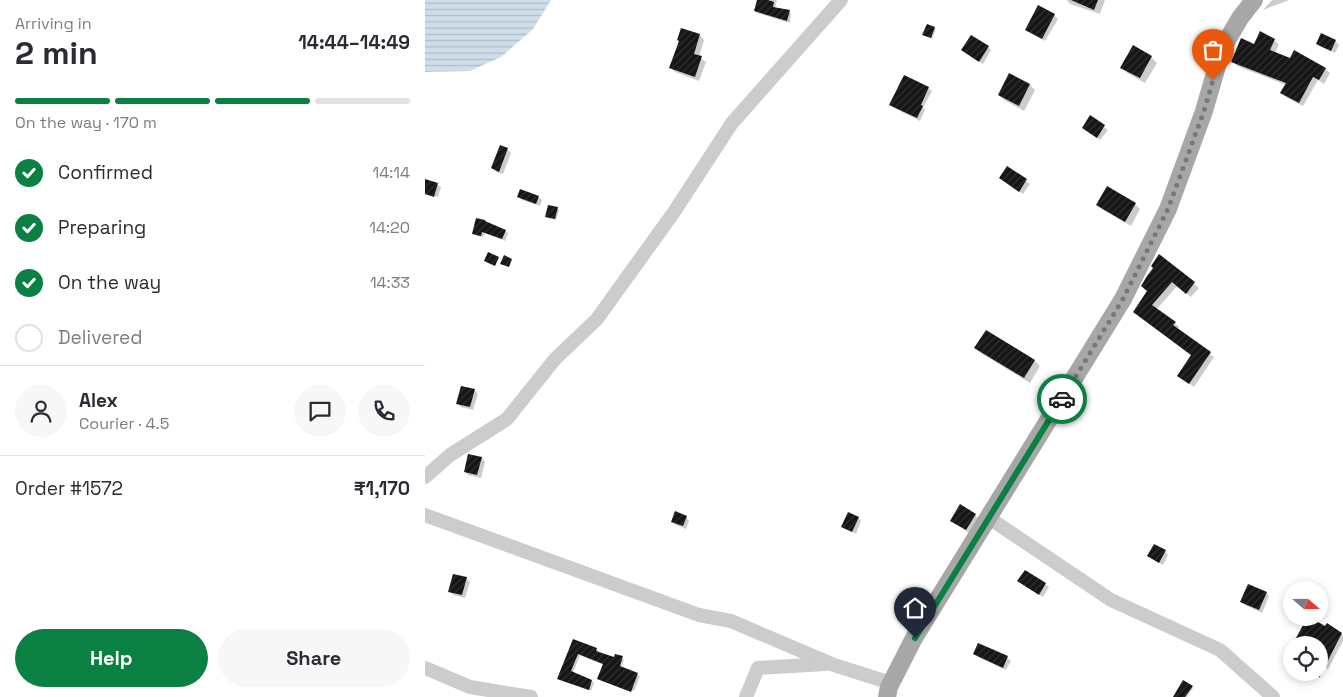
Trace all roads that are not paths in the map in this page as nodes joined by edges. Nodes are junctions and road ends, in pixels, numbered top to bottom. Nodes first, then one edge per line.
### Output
1 (841, 0) edge
2 (1254, 0) edge
3 (425, 477) edge
4 (425, 515) edge
5 (989, 518) junction
6 (425, 668) edge
7 (889, 689) edge
8 (531, 697) edge
9 (746, 697) edge
10 (1273, 697) edge

1 - 3 street
2 - 5 main road
4 - 7 street
5 - 7 main road
5 - 10 street
6 - 8 street
7 - 9 street

